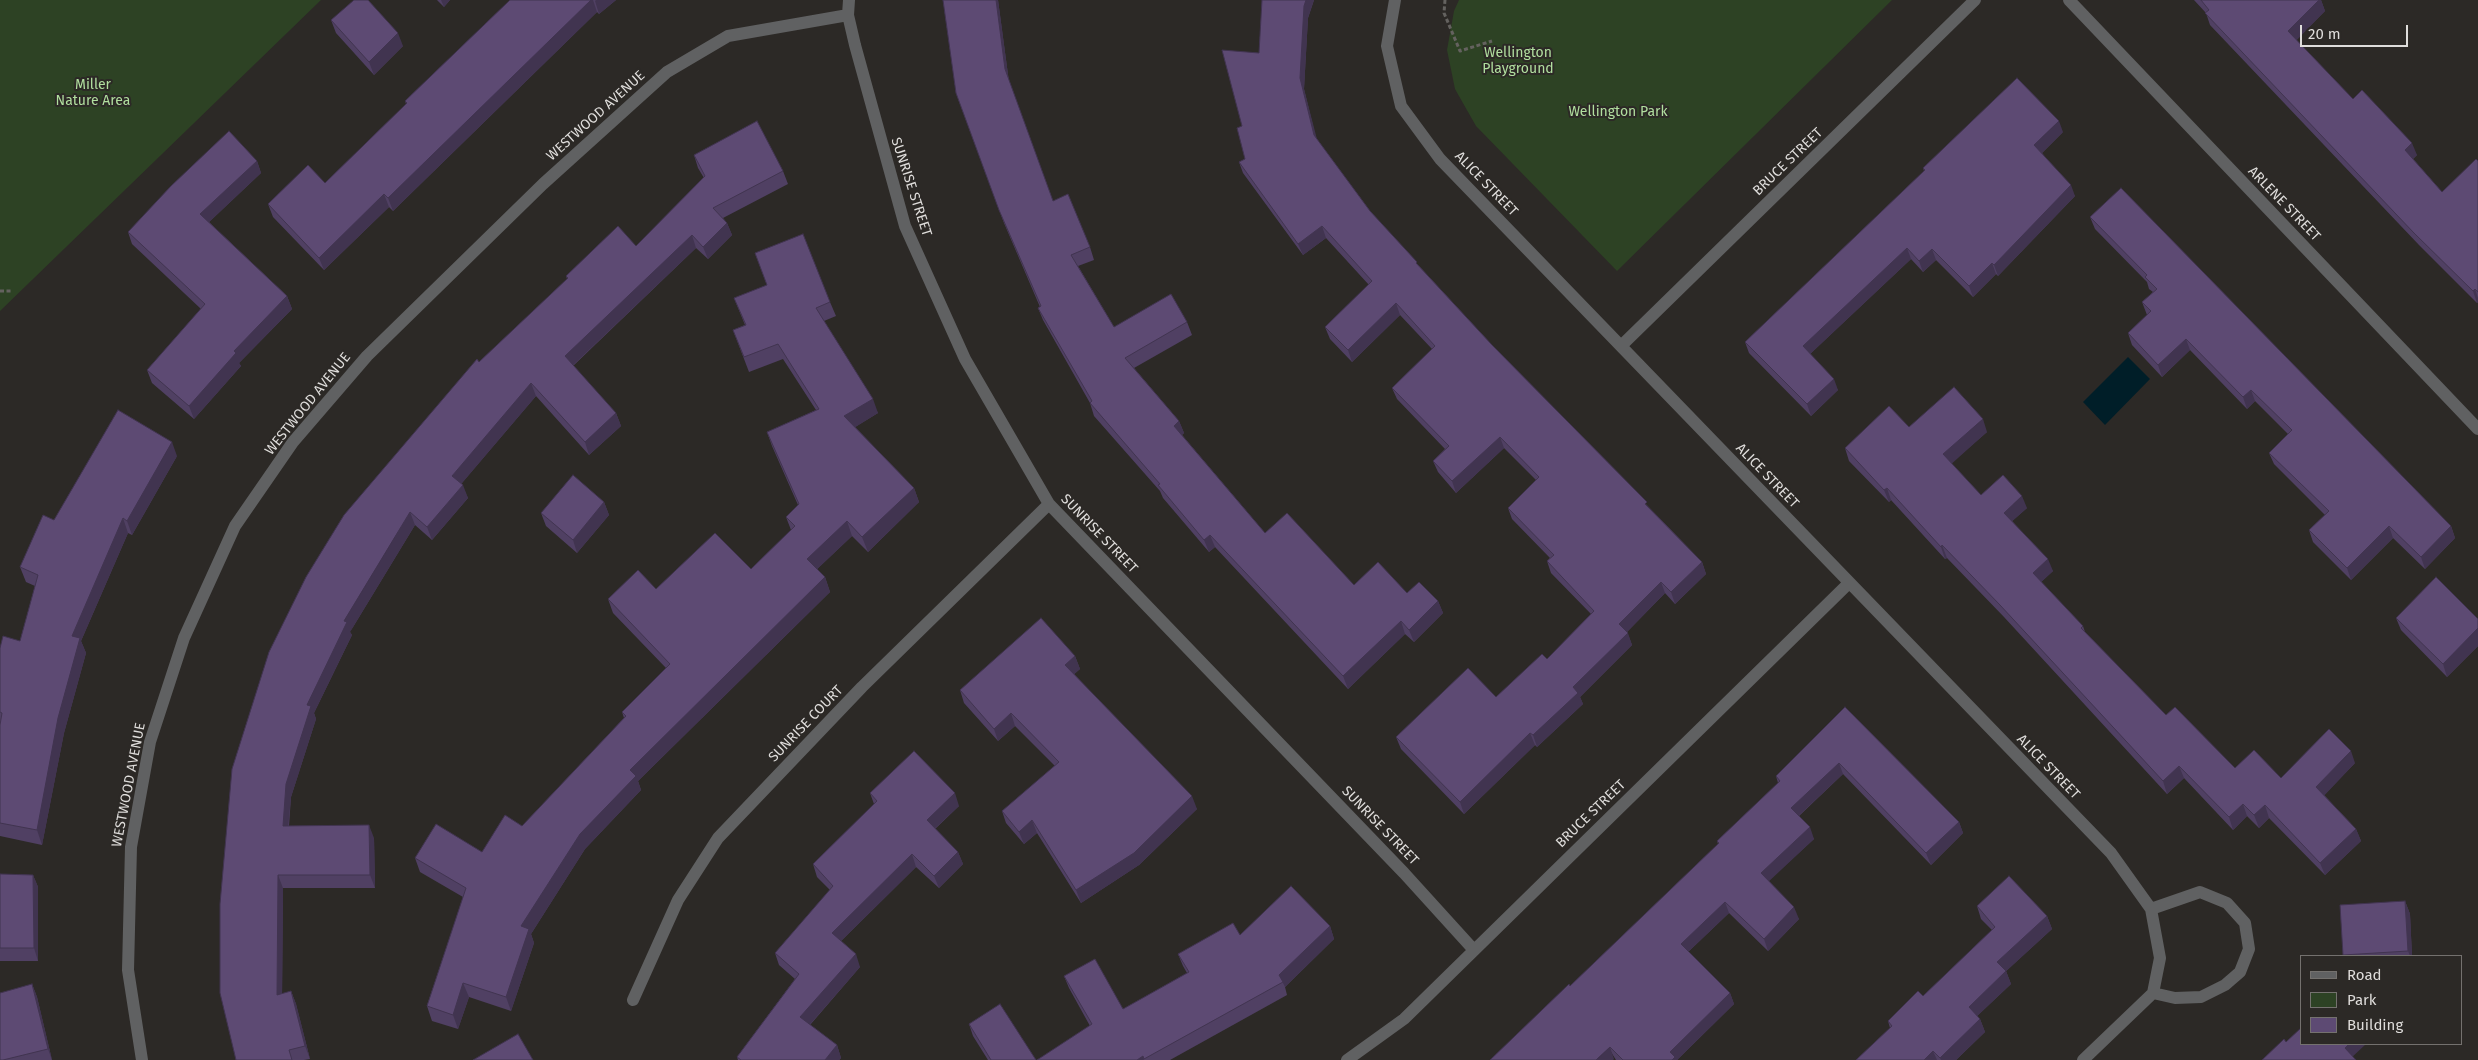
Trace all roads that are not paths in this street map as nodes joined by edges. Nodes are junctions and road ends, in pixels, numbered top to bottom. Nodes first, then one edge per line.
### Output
1 (849, 0) edge
2 (1395, 0) edge
3 (1975, 0) edge
4 (2069, 0) edge
5 (848, 15) junction
6 (1621, 346) junction
7 (2478, 429) edge
8 (1048, 504) junction
9 (1849, 583) junction
10 (2151, 909) junction
11 (1473, 950) junction
12 (2153, 993) junction
13 (633, 1000) dead end
14 (142, 1060) edge
15 (1347, 1060) edge
16 (2083, 1060) edge

1 - 5 street
2 - 6 street, ALICE STREET
3 - 6 street, BRUCE STREET
4 - 7 street, ARLENE STREET
5 - 8 street, SUNRISE STREET
5 - 14 street, WESTWOOD AVENUE
6 - 9 street, ALICE STREET
8 - 11 street, SUNRISE STREET
8 - 13 street, SUNRISE COURT
9 - 10 street, ALICE STREET
9 - 11 street, BRUCE STREET
10 - 12 street, ALICE STREET
10 - 12 street
11 - 15 street, BRUCE STREET
12 - 16 street

